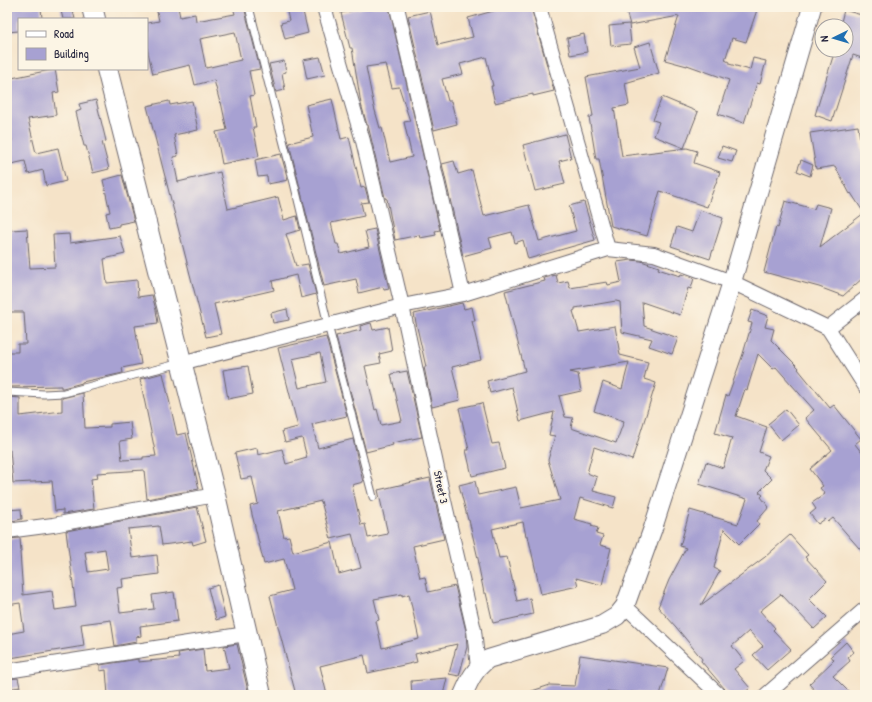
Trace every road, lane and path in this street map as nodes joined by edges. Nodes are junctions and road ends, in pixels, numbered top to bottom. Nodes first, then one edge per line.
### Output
1 (92, 7) edge
2 (249, 7) edge
3 (324, 7) edge
4 (397, 7) edge
5 (539, 7) edge
6 (812, 7) edge
7 (95, 18) edge
8 (107, 70) edge
9 (608, 249) junction
10 (732, 282) junction
11 (463, 294) junction
12 (865, 299) edge
13 (402, 306) junction
14 (328, 325) junction
15 (828, 328) junction
16 (181, 363) junction
17 (865, 386) edge
18 (7, 392) edge
19 (215, 495) junction
20 (372, 497) dead end
21 (7, 531) edge
22 (625, 606) junction
23 (865, 609) edge
24 (246, 634) junction
25 (478, 668) junction
26 (7, 672) edge
27 (261, 695) edge
28 (462, 695) edge
29 (718, 695) edge
30 (766, 695) edge

1 - 7 main road
2 - 14 lane
3 - 13 street, Street 3
4 - 11 street
5 - 9 street
6 - 10 street
8 - 16 main road
9 - 10 street
9 - 11 street
10 - 15 street
10 - 22 street
11 - 13 street
12 - 15 street
13 - 14 street
13 - 25 street, Street 3
14 - 16 street
14 - 20 lane
15 - 17 street
16 - 18 lane
16 - 19 main road
19 - 21 street
19 - 24 main road
22 - 25 street
22 - 29 street
23 - 30 street
24 - 26 street
24 - 27 main road
25 - 28 street

